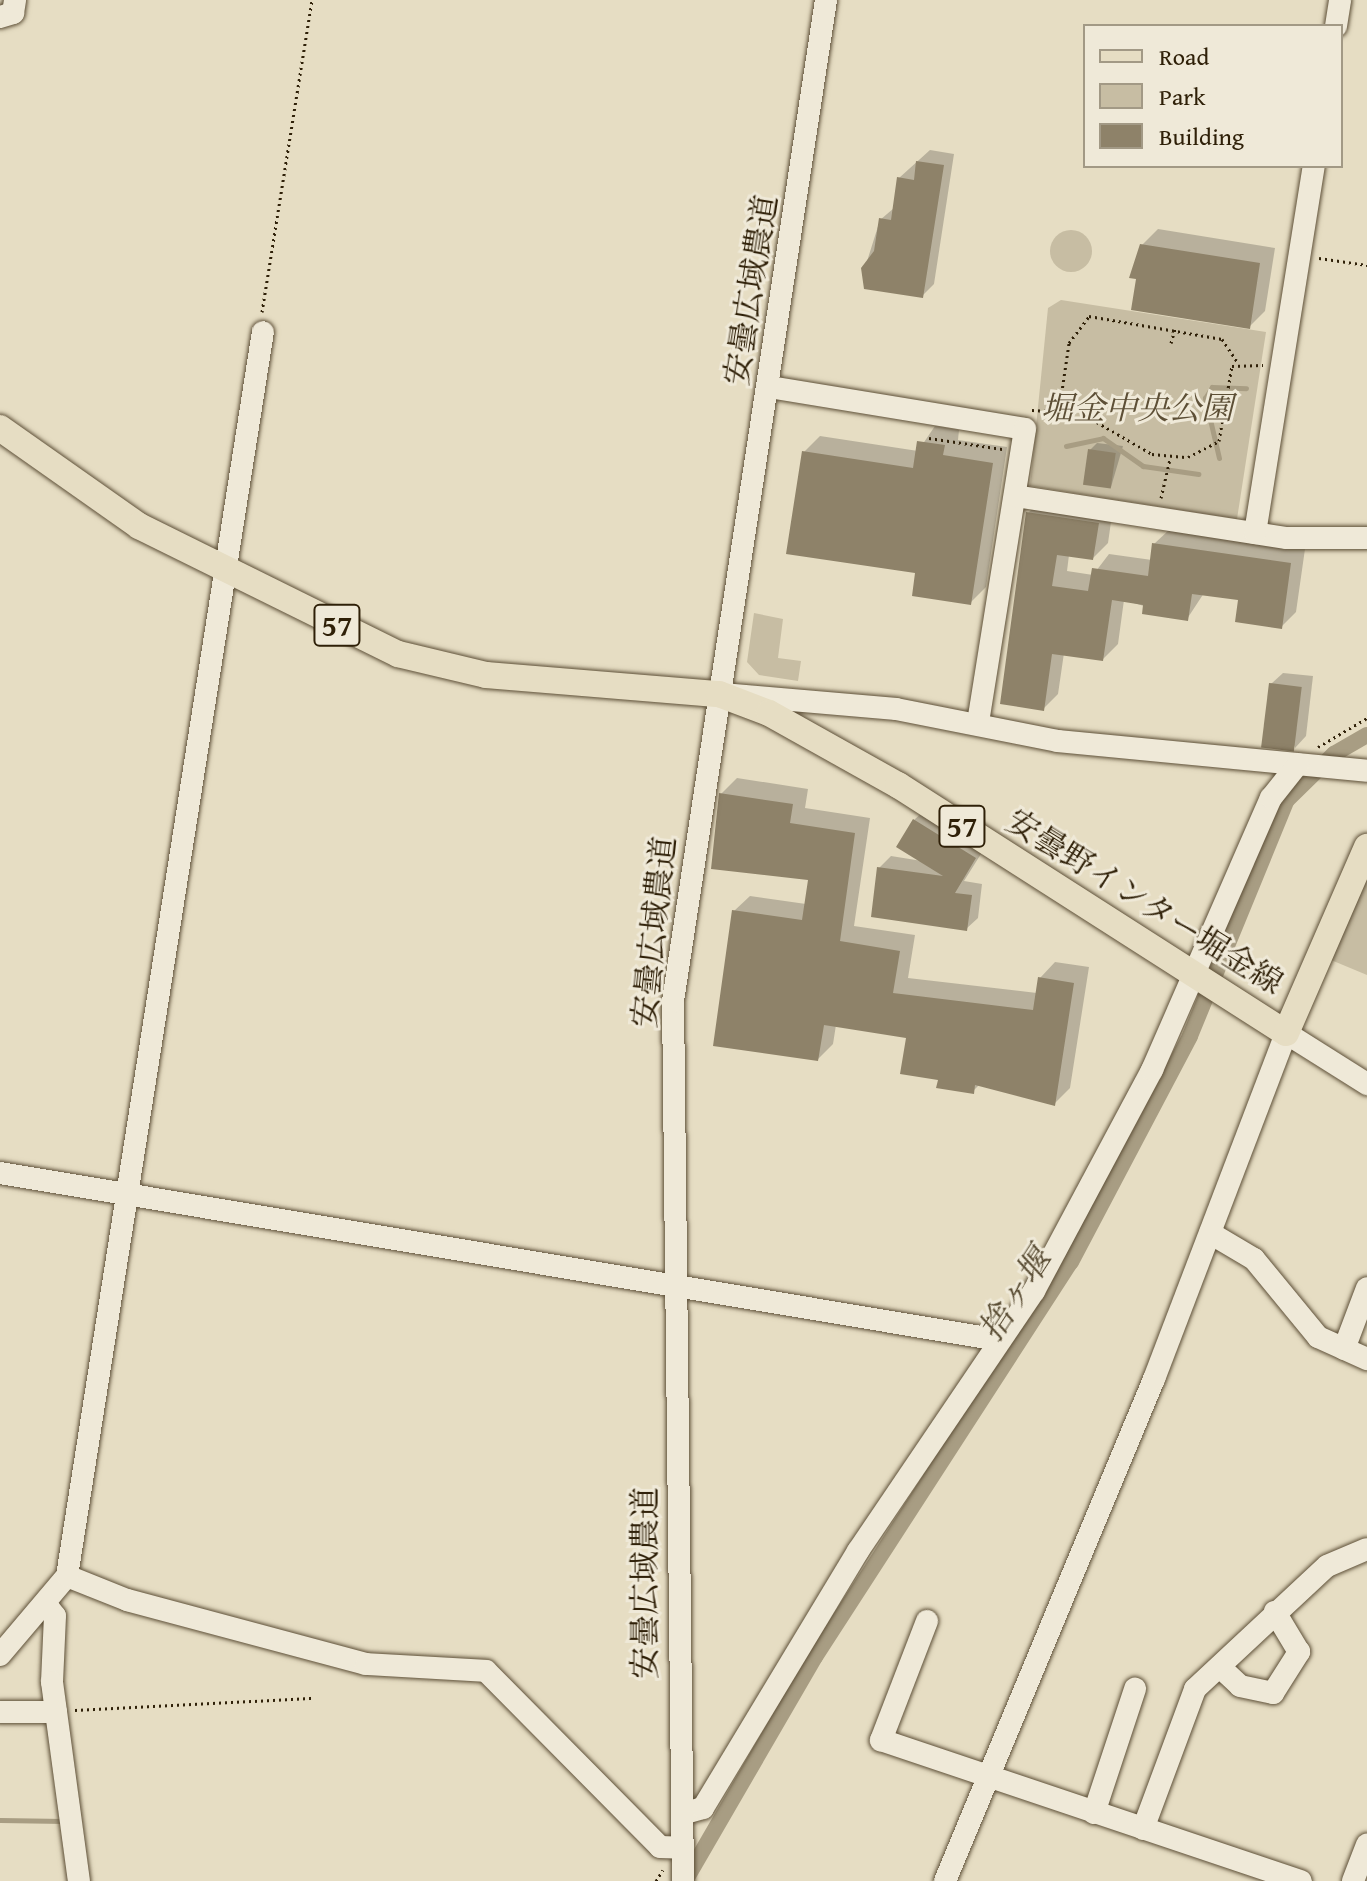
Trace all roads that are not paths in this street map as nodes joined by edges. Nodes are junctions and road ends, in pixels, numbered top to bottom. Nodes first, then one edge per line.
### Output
1 (15, 0) edge
2 (826, 0) edge
3 (1340, 0) edge
4 (0, 17) edge
5 (1336, 24) edge
6 (1314, 168) edge
7 (263, 332) road end
8 (776, 389) junction
9 (0, 428) edge
10 (1015, 496) junction
11 (1255, 533) junction
12 (1367, 538) edge
13 (226, 571) junction
14 (719, 694) junction
15 (978, 722) junction
16 (1304, 759) junction
17 (1367, 771) edge
18 (1367, 847) edge
19 (1194, 970) junction
20 (1286, 1033) junction
21 (1367, 1084) edge
22 (0, 1173) edge
23 (124, 1192) junction
24 (1210, 1233) junction
25 (677, 1286) junction
26 (1367, 1288) edge
27 (999, 1340) junction
28 (1344, 1349) junction
29 (1367, 1359) edge
30 (1367, 1549) edge
31 (67, 1576) junction
32 (48, 1607) junction
33 (1275, 1612) junction
34 (927, 1621) dead end
35 (0, 1655) edge
36 (1221, 1668) junction
37 (1135, 1689) dead end
38 (0, 1712) edge
39 (56, 1712) junction
40 (987, 1778) junction
41 (1094, 1813) junction
42 (682, 1814) junction
43 (1143, 1829) junction
44 (1367, 1845) edge
45 (683, 1849) junction
46 (79, 1881) edge
47 (683, 1881) edge
48 (945, 1881) edge
49 (1301, 1881) edge
50 (1353, 1881) edge

1 - 4 street
2 - 8 street, 安曇広域農道
3 - 5 street
6 - 11 street
7 - 13 street
8 - 10 street
8 - 14 street, 安曇広域農道
9 - 13 main road, 安曇野インター堀金線 / 57
10 - 11 street
10 - 15 street
11 - 12 street
13 - 14 main road, 安曇野インター堀金線 / 57
13 - 23 street
14 - 15 street
14 - 19 main road, 安曇野インター堀金線 / 57
14 - 25 street, 安曇広域農道
15 - 16 street
16 - 17 street
16 - 19 street
18 - 20 main road, 安曇野インター堀金線
19 - 20 main road, 安曇野インター堀金線 / 57
19 - 27 street
20 - 21 street
20 - 24 street
22 - 23 street
23 - 25 street
23 - 31 street
24 - 28 street
24 - 40 street
25 - 27 street
25 - 42 street, 安曇広域農道
26 - 28 street
27 - 42 street
28 - 29 street
30 - 33 street
31 - 32 street
31 - 45 street
32 - 35 street
32 - 39 street
33 - 36 street
33 - 36 street
34 - 40 street
36 - 43 street
37 - 41 street
38 - 39 street
39 - 46 street
40 - 41 street
40 - 48 street
41 - 43 street
42 - 45 street, 安曇広域農道
43 - 49 street
44 - 50 street
45 - 47 street, 安曇広域農道

